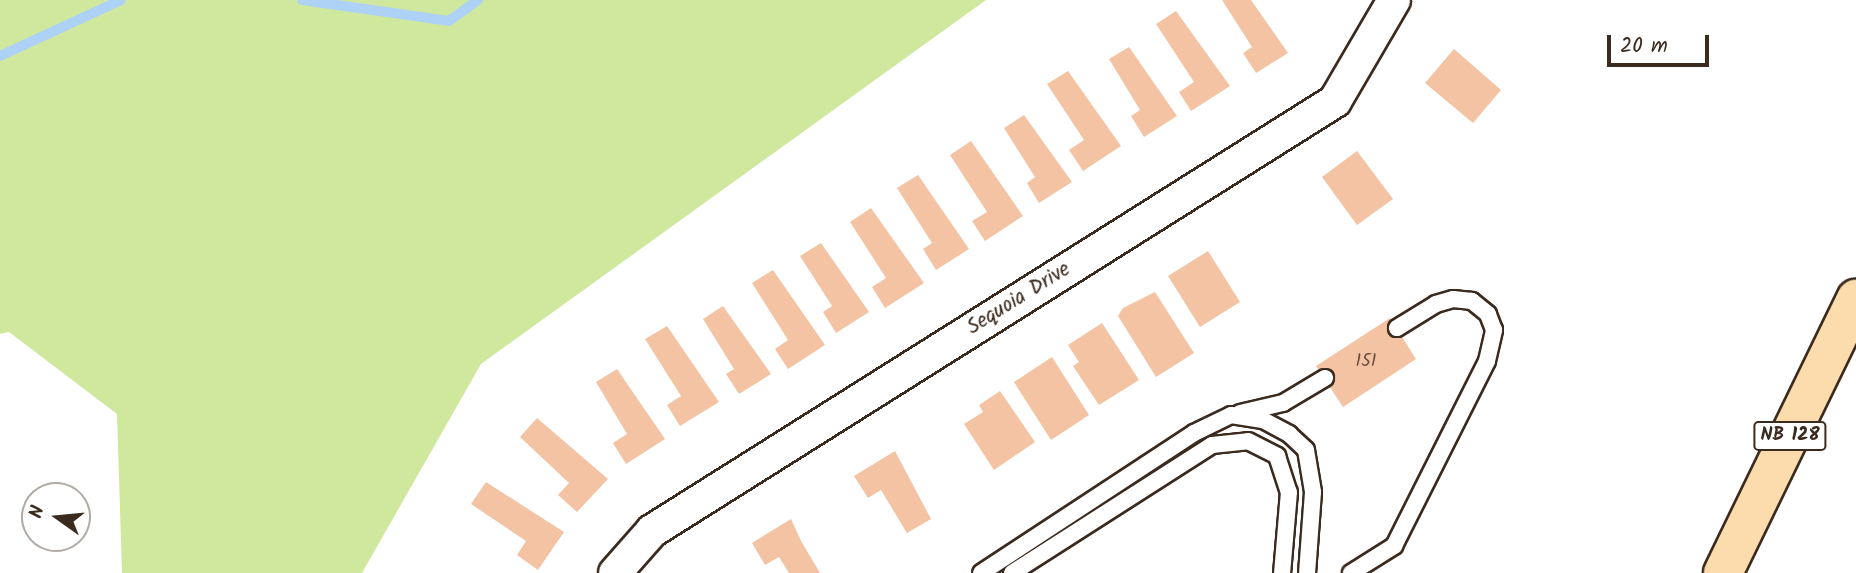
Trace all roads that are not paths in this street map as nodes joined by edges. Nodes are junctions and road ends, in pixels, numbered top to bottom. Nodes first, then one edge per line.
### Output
1 (1394, 0) edge
2 (1856, 299) edge
3 (1397, 328) dead end
4 (1325, 378) dead end
5 (1231, 415) junction
6 (615, 573) edge
7 (981, 573) edge
8 (1012, 573) edge
9 (1282, 573) edge
10 (1307, 573) edge
11 (1351, 573) edge
12 (1723, 573) edge

1 - 6 street, Sequoia Drive
2 - 12 main road, NB 128
3 - 11 lane
4 - 5 lane
5 - 7 lane
5 - 10 lane
8 - 9 lane

